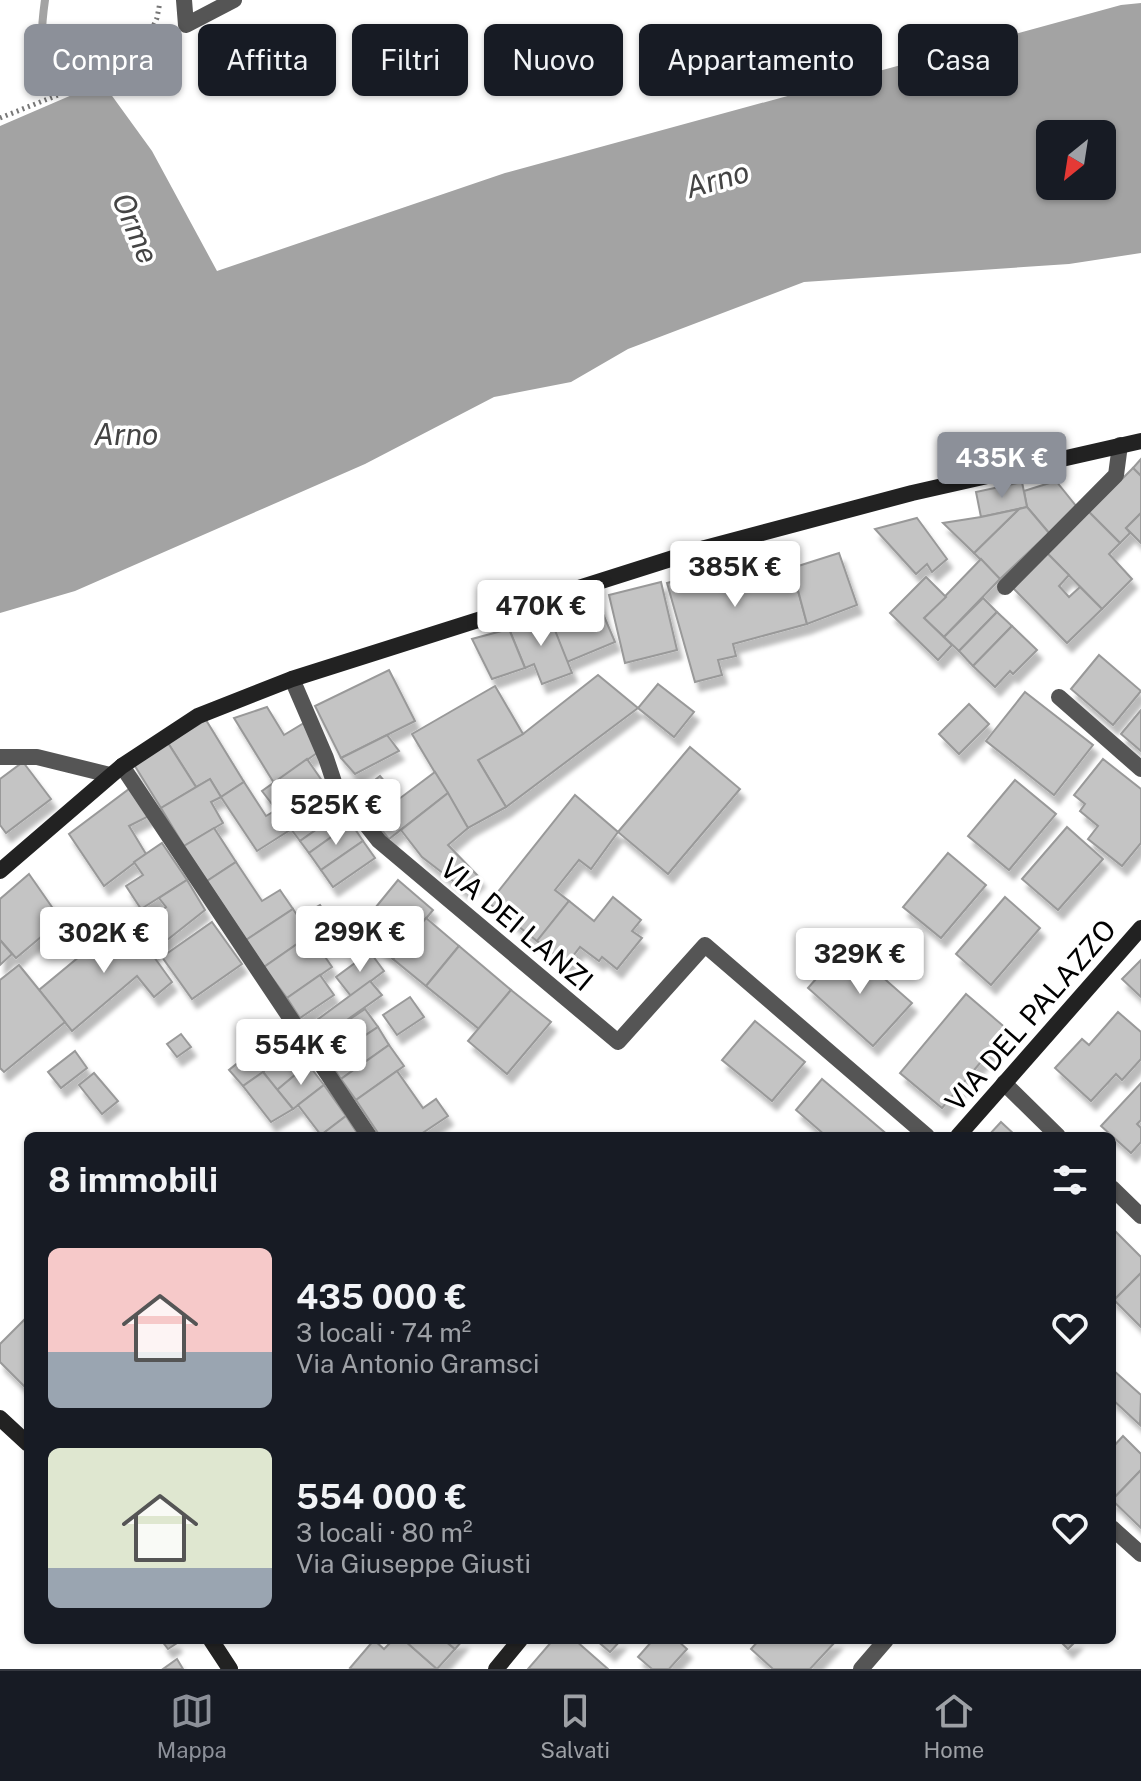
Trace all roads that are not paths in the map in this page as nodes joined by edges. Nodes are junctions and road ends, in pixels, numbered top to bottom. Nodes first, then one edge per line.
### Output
1 (184, 0) edge
2 (234, 0) edge
3 (1141, 441) edge
4 (1120, 445) junction
5 (1005, 587) dead end
6 (292, 679) junction
7 (1059, 697) dead end
8 (0, 757) edge
9 (1141, 769) edge
10 (116, 770) junction
11 (0, 871) edge
12 (1141, 928) edge
13 (1004, 1083) junction
14 (366, 1132) edge
15 (922, 1132) edge
16 (961, 1132) edge
17 (1054, 1132) edge
18 (1116, 1192) edge
19 (1141, 1216) edge
20 (0, 1418) edge
21 (24, 1440) edge
22 (1116, 1532) edge
23 (1141, 1554) edge
24 (214, 1644) edge
25 (517, 1644) edge
26 (883, 1644) edge
27 (230, 1669) edge
28 (496, 1669) edge
29 (861, 1669) edge

1 - 2 street
3 - 4 main road
4 - 5 street
4 - 6 main road
6 - 10 main road
6 - 15 street, VIA DEI LANZI
7 - 9 street
8 - 10 street
10 - 11 main road
10 - 14 street
12 - 13 main road, VIA DEL PALAZZO
13 - 16 main road, VIA DEL PALAZZO
13 - 17 street
18 - 19 street
20 - 21 main road
22 - 23 street
24 - 27 main road
25 - 28 main road
26 - 29 street

